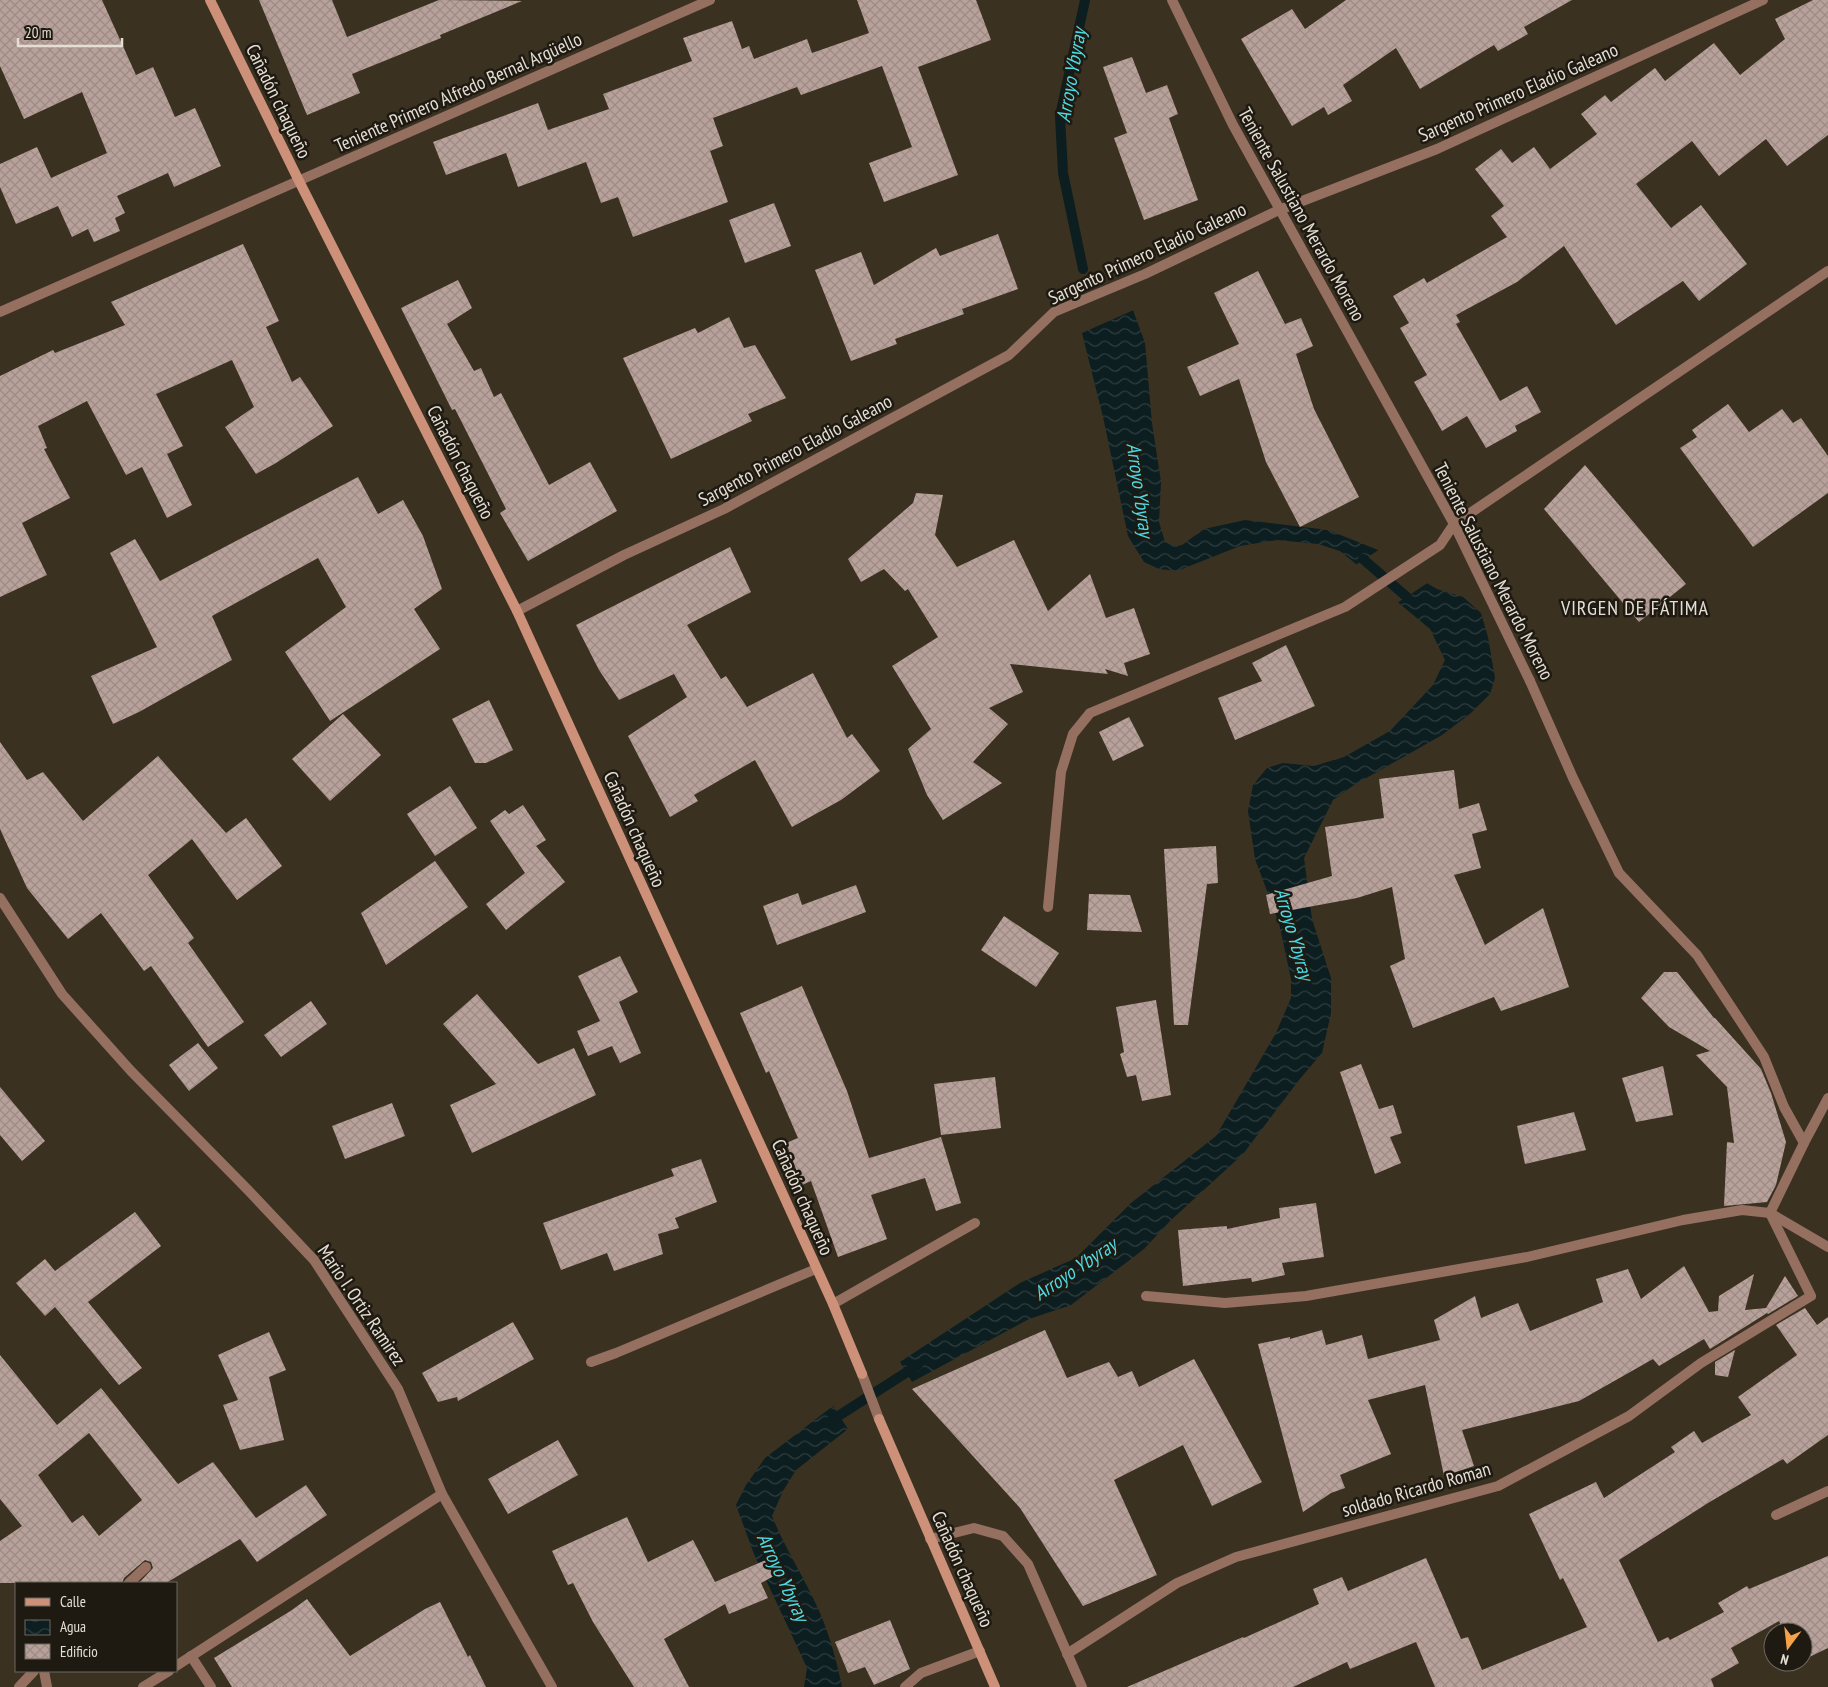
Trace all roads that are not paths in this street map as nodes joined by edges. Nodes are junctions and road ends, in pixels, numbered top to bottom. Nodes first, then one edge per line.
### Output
1 (210, 0) edge
2 (710, 0) edge
3 (1172, 0) edge
4 (1763, 0) edge
5 (299, 181) junction
6 (1279, 210) junction
7 (1828, 271) edge
8 (0, 312) edge
9 (1454, 524) junction
10 (517, 611) junction
11 (0, 898) edge
12 (1048, 907) dead end
13 (1828, 1098) edge
14 (1804, 1143) junction
15 (1770, 1212) junction
16 (975, 1223) dead end
17 (1828, 1246) edge
18 (816, 1269) junction
19 (1146, 1296) dead end
20 (833, 1304) junction
21 (591, 1362) dead end
22 (862, 1374) joint
23 (879, 1419) joint
24 (1828, 1491) edge
25 (442, 1494) junction
26 (1776, 1515) dead end
27 (930, 1539) junction
28 (146, 1567) dead end
29 (130, 1582) edge
30 (980, 1651) junction
31 (1067, 1654) junction
32 (192, 1656) junction
33 (178, 1665) edge
34 (33, 1672) edge
35 (44, 1672) edge
36 (166, 1672) edge
37 (19, 1687) edge
38 (48, 1687) edge
39 (143, 1687) edge
40 (211, 1687) edge
41 (552, 1687) edge
42 (905, 1687) edge
43 (995, 1687) edge
44 (1082, 1687) edge

1 - 5 main road, Cañadón chaqueño
2 - 5 street, Teniente Primero Alfredo Bernal Argüello
3 - 6 street, Teniente Salustiano Merardo Moreno
4 - 6 street, Sargento Primero Eladio Galeano
5 - 8 street, Teniente Primero Alfredo Bernal Argüello
5 - 10 main road, Cañadón chaqueño
6 - 9 street, Teniente Salustiano Merardo Moreno
6 - 10 street, Sargento Primero Eladio Galeano
7 - 9 street
9 - 12 street
9 - 14 street, Teniente Salustiano Merardo Moreno
10 - 18 main road, Cañadón chaqueño
11 - 25 street, Mario I. Ortiz Ramirez
13 - 14 street
14 - 15 street
15 - 17 street
15 - 19 street
15 - 31 street, soldado Ricardo Roman
16 - 20 street
18 - 20 main road, Cañadón chaqueño
18 - 21 street
20 - 22 main road, Cañadón chaqueño
22 - 23 street, Cañadón chaqueño
23 - 27 main road, Cañadón chaqueño
24 - 26 street
25 - 32 street
25 - 41 street, Mario I. Ortiz Ramirez
27 - 30 main road, Cañadón chaqueño
27 - 31 street
28 - 29 street
30 - 42 street
30 - 43 main road, Cañadón chaqueño
31 - 44 street
32 - 33 street
32 - 40 street
34 - 37 street
35 - 38 street
36 - 39 street

